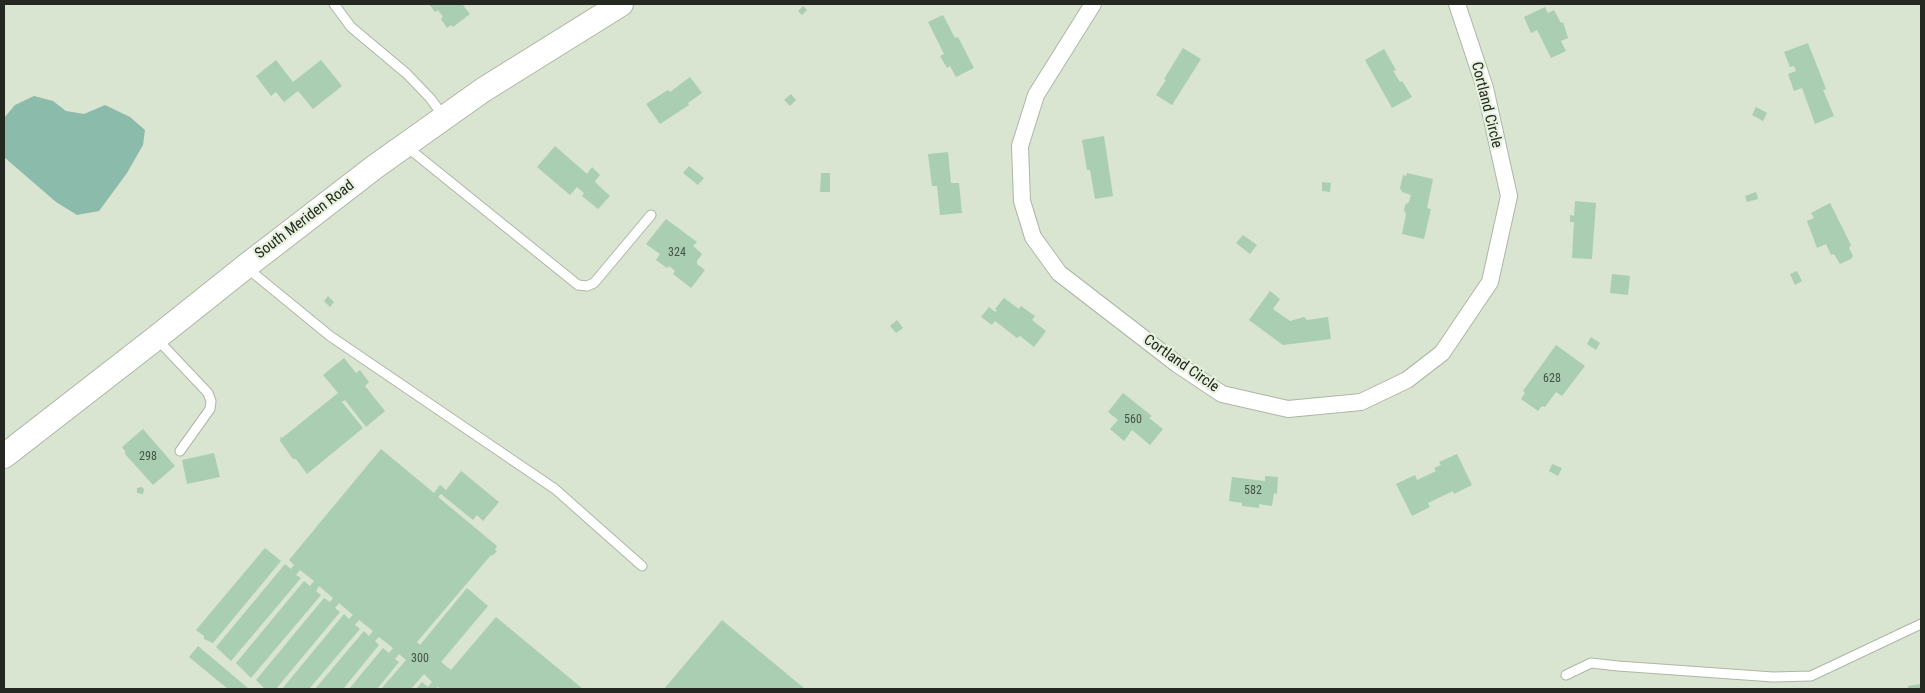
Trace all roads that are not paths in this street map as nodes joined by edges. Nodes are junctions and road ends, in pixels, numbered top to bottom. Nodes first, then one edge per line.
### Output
1 (334, 4) edge
2 (620, 4) edge
3 (1093, 4) edge
4 (1457, 4) edge
5 (444, 117) junction
6 (405, 145) junction
7 (651, 215) dead end
8 (245, 266) junction
9 (156, 338) junction
10 (180, 451) dead end
11 (4, 456) edge
12 (642, 566) dead end
13 (1921, 624) edge
14 (1566, 675) dead end

1 - 5 lane
2 - 5 main road, South Meriden Road
3 - 4 street, Cortland Circle
5 - 6 main road, South Meriden Road
6 - 7 lane
6 - 8 main road, South Meriden Road
8 - 9 main road, South Meriden Road
8 - 12 lane
9 - 10 lane
9 - 11 main road, South Meriden Road
13 - 14 lane

